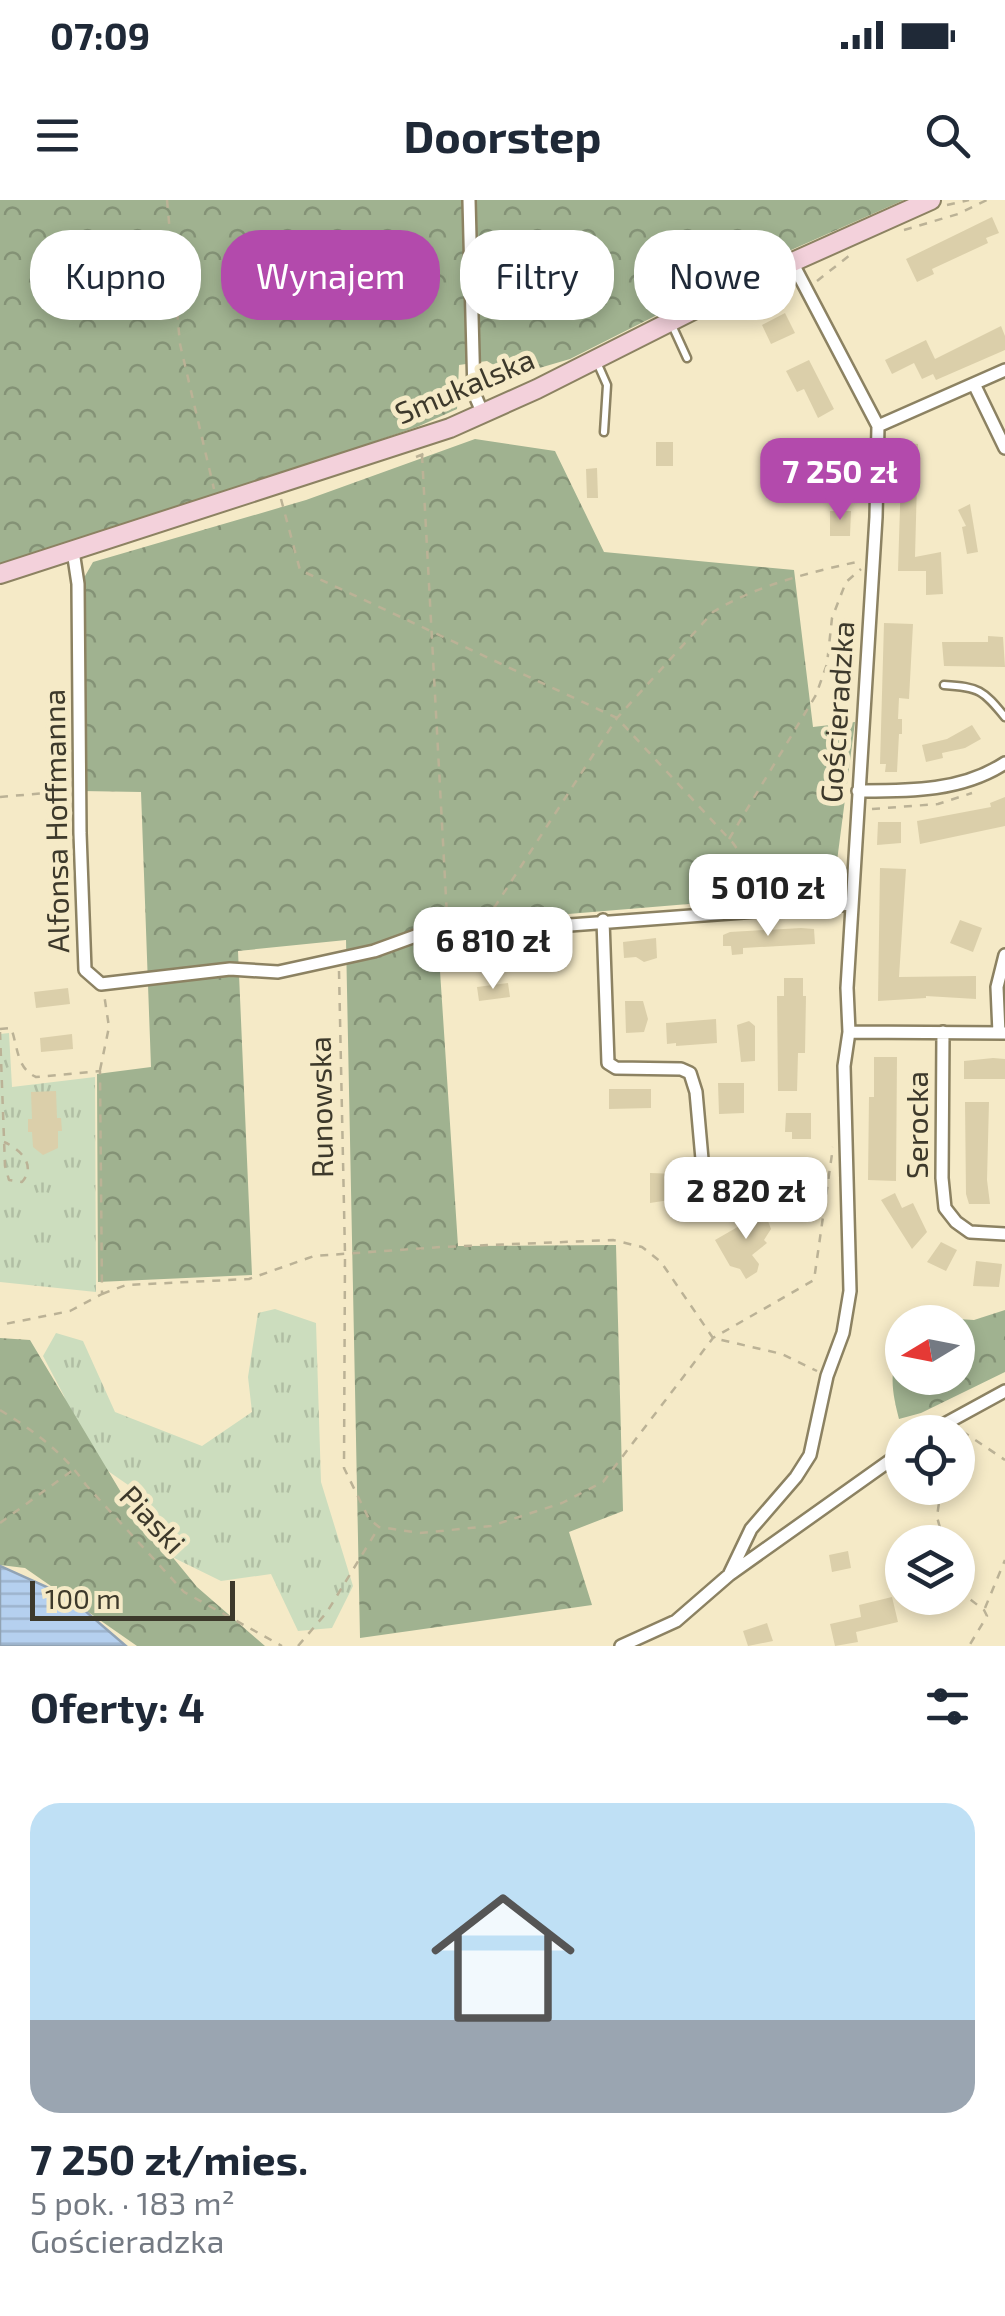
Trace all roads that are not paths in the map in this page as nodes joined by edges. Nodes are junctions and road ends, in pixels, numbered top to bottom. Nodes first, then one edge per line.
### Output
1 (469, 200) edge
2 (932, 200) edge
3 (796, 260) edge
4 (796, 270) edge
5 (674, 320) edge
6 (670, 322) junction
7 (688, 358) dead end
8 (595, 359) junction
9 (1005, 370) edge
10 (974, 384) junction
11 (482, 414) junction
12 (878, 426) junction
13 (604, 432) dead end
14 (1005, 448) edge
15 (73, 551) junction
16 (0, 574) edge
17 (944, 686) dead end
18 (1005, 716) edge
19 (1005, 764) edge
20 (858, 791) junction
21 (852, 904) junction
22 (603, 920) junction
23 (1005, 955) edge
24 (849, 1032) junction
25 (943, 1032) junction
26 (1002, 1033) edge
27 (706, 1204) dead end
28 (1005, 1234) edge
29 (1005, 1391) edge
30 (960, 1415) edge
31 (885, 1464) edge
32 (729, 1575) junction
33 (621, 1646) edge

1 - 11 street
2 - 3 street, Smukalska
4 - 12 street, Gościeradzka
5 - 6 street, Smukalska
6 - 7 lane
6 - 8 street, Smukalska
8 - 11 street, Smukalska
8 - 13 lane
9 - 10 street
10 - 12 street
10 - 14 street
11 - 15 street, Smukalska
12 - 20 street, Gościeradzka
15 - 16 street, Smukalska
15 - 22 street, Alfonsa Hoffmanna
17 - 18 lane
19 - 20 street
20 - 21 street, Gościeradzka
21 - 22 street, Alfonsa Hoffmanna
21 - 24 street, Gościeradzka
22 - 27 street
23 - 26 street
24 - 25 street
24 - 32 street, Gościeradzka
25 - 26 street
25 - 28 street, Serocka
29 - 30 street
31 - 32 street
32 - 33 street

